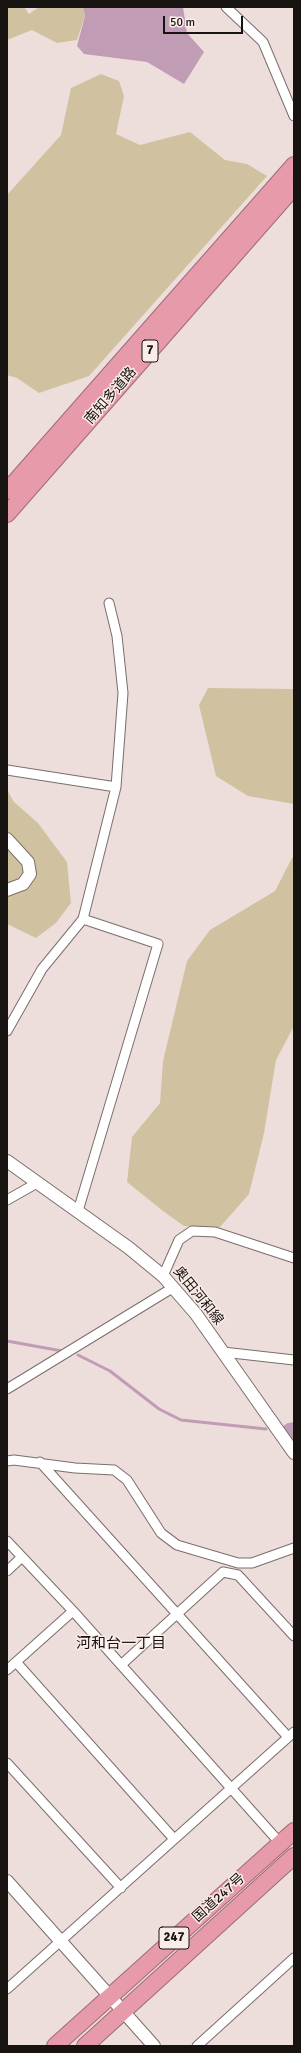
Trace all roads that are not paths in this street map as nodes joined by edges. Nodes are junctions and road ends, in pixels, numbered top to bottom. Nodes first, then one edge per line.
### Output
1 (226, 7) edge
2 (294, 116) edge
3 (294, 165) edge
4 (294, 187) edge
5 (7, 491) edge
6 (7, 514) edge
7 (109, 603) dead end
8 (7, 770) edge
9 (116, 788) junction
10 (7, 840) edge
11 (7, 890) edge
12 (83, 919) junction
13 (7, 1031) edge
14 (7, 1161) edge
15 (37, 1183) junction
16 (7, 1200) edge
17 (78, 1211) junction
18 (294, 1258) edge
19 (163, 1276) junction
20 (174, 1288) junction
21 (223, 1352) junction
22 (294, 1360) edge
23 (7, 1389) edge
24 (290, 1440) edge
25 (294, 1453) edge
26 (7, 1461) edge
27 (40, 1462) junction
28 (7, 1541) edge
29 (294, 1548) edge
30 (22, 1557) junction
31 (7, 1571) edge
32 (73, 1611) junction
33 (177, 1614) junction
34 (294, 1636) edge
35 (16, 1662) junction
36 (120, 1665) junction
37 (7, 1670) edge
38 (291, 1735) edge
39 (7, 1763) edge
40 (230, 1788) junction
41 (294, 1831) edge
42 (174, 1839) junction
43 (280, 1844) junction
44 (294, 1856) edge
45 (7, 1881) edge
46 (121, 1888) junction
47 (61, 1942) junction
48 (294, 1958) edge
49 (7, 1989) edge
50 (110, 1996) junction
51 (124, 2012) junction
52 (55, 2046) edge
53 (85, 2046) edge
54 (154, 2046) edge
55 (197, 2046) edge

1 - 2 street
3 - 5 highway, 南知多道路 / 7
4 - 6 highway, 南知多道路 / 7
7 - 9 street
8 - 9 street
9 - 12 street
10 - 11 main road
12 - 13 street
12 - 17 street
14 - 15 main road, 奥田河和線
15 - 16 street
15 - 17 main road, 奥田河和線
17 - 19 main road, 奥田河和線
18 - 19 street
19 - 20 main road, 奥田河和線
20 - 21 main road, 奥田河和線
20 - 23 street
21 - 22 street
21 - 24 main road, 奥田河和線
24 - 25 main road, 奥田河和線
26 - 27 street
27 - 29 street
27 - 33 street
28 - 30 street
30 - 31 street
30 - 32 street
32 - 35 street
32 - 36 street
33 - 34 street
33 - 36 street
33 - 38 street
35 - 37 street
35 - 42 street
36 - 40 street
38 - 40 street
39 - 46 street
40 - 42 street
40 - 43 street
41 - 43 highway, 国道247号 / 247
42 - 46 street
43 - 50 highway, 国道247号 / 247
44 - 51 highway, 国道247号 / 247
45 - 47 main road
46 - 47 street
47 - 49 street
47 - 50 main road
48 - 55 street
50 - 51 main road
50 - 52 highway, 国道247号 / 247
51 - 53 highway, 国道247号 / 247
51 - 54 main road

